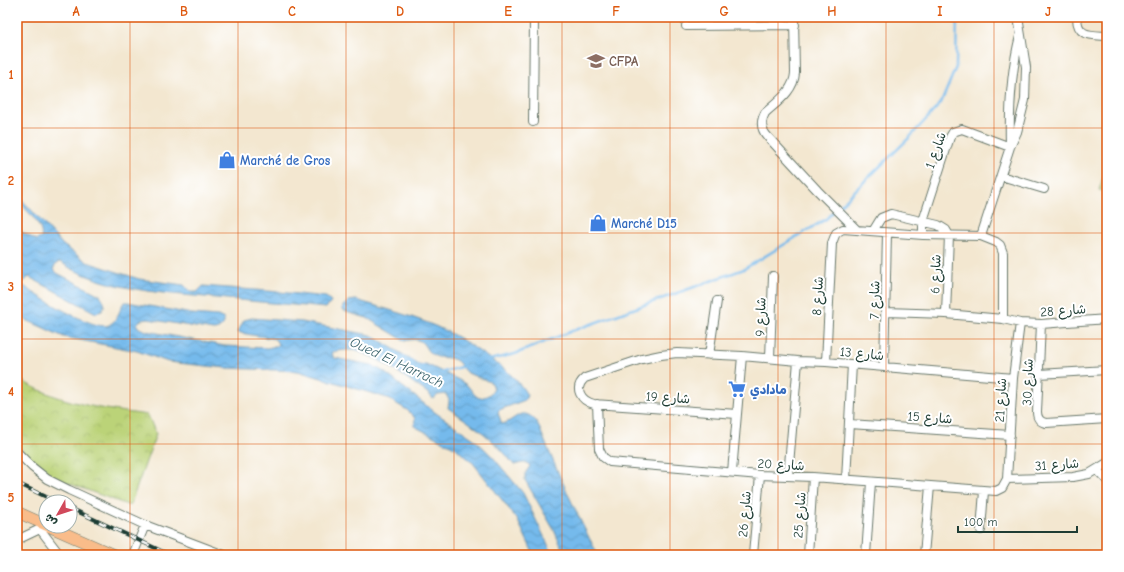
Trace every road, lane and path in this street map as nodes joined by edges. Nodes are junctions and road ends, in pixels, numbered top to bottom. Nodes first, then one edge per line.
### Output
1 (534, 17) edge
2 (1018, 17) edge
3 (1076, 17) edge
4 (795, 21) edge
5 (686, 26) dead end
6 (1020, 35) junction
7 (1107, 36) edge
8 (533, 122) dead end
9 (1010, 147) junction
10 (1001, 176) junction
11 (1044, 189) dead end
12 (923, 221) junction
13 (857, 230) junction
14 (873, 231) junction
15 (887, 233) junction
16 (923, 235) junction
17 (949, 235) junction
18 (981, 236) junction
19 (773, 276) dead end
20 (717, 301) dead end
21 (886, 312) junction
22 (946, 314) junction
23 (1003, 319) junction
24 (1107, 319) edge
25 (1020, 323) junction
26 (1041, 324) junction
27 (708, 355) junction
28 (742, 356) junction
29 (770, 358) junction
30 (798, 361) junction
31 (826, 362) junction
32 (852, 364) junction
33 (884, 367) junction
34 (1107, 370) edge
35 (1039, 374) junction
36 (1012, 378) junction
37 (597, 404) junction
38 (737, 414) junction
39 (1107, 420) edge
40 (850, 424) junction
41 (1010, 435) junction
42 (17, 452) edge
43 (1107, 463) edge
44 (1097, 470) junction
45 (732, 472) junction
46 (760, 475) junction
47 (788, 476) junction
48 (814, 477) junction
49 (1007, 478) junction
50 (846, 480) junction
51 (1107, 480) edge
52 (872, 482) junction
53 (930, 486) junction
54 (984, 491) junction
55 (17, 512) edge
56 (38, 523) edge
57 (145, 525) junction
58 (38, 530) edge
59 (981, 530) dead end
60 (49, 534) edge
61 (62, 534) edge
62 (17, 540) edge
63 (60, 555) edge
64 (114, 555) edge
65 (133, 555) edge
66 (224, 555) edge
67 (753, 555) edge
68 (808, 555) edge
69 (866, 555) edge
70 (924, 555) edge

1 - 8 street
2 - 6 street
3 - 7 street
4 - 5 street
4 - 13 street
6 - 9 street
6 - 9 street
9 - 10 street
9 - 12 street, شارع 1
10 - 11 street
10 - 18 street
12 - 14 street
12 - 16 street, شارع 1
12 - 17 street
13 - 14 street
13 - 31 street, شارع 8
14 - 15 street
15 - 16 street
15 - 21 street, شارع 7
16 - 17 street
17 - 18 street
17 - 22 street, شارع 6
18 - 23 street
19 - 29 street, شارع 9
20 - 27 street
21 - 22 street, شارع 28
21 - 33 street, شارع 7
22 - 23 street, شارع 28
23 - 25 street, شارع 28
24 - 26 street, شارع 28
25 - 26 street, شارع 28
25 - 36 street, شارع 21
26 - 35 street, شارع 30
27 - 28 street, شارع 13
27 - 37 street, شارع 13
28 - 29 street, شارع 13
28 - 38 street
29 - 30 street, شارع 13
30 - 31 street, شارع 13
30 - 47 street
31 - 32 street, شارع 13
32 - 33 street, شارع 13
32 - 40 street
33 - 36 street, شارع 13
34 - 35 street
35 - 39 street, شارع 30
36 - 41 street, شارع 21
37 - 38 street, شارع 19
37 - 45 street, شارع 20
38 - 45 street
40 - 41 street, شارع 15
40 - 50 street
41 - 49 street, شارع 21
42 - 57 street
43 - 44 street, شارع 31
44 - 49 street, شارع 31
44 - 51 street
45 - 46 street, شارع 20
46 - 47 street, شارع 20
46 - 67 street, شارع 26
47 - 48 street, شارع 20
48 - 50 street, شارع 20
48 - 68 street, شارع 25
49 - 54 street, شارع 20
50 - 52 street, شارع 20
52 - 53 street, شارع 20
52 - 69 street
53 - 54 street, شارع 20
53 - 70 street
54 - 59 street
55 - 56 main road
57 - 65 street
57 - 66 street
58 - 62 street
60 - 63 street
61 - 64 main road

